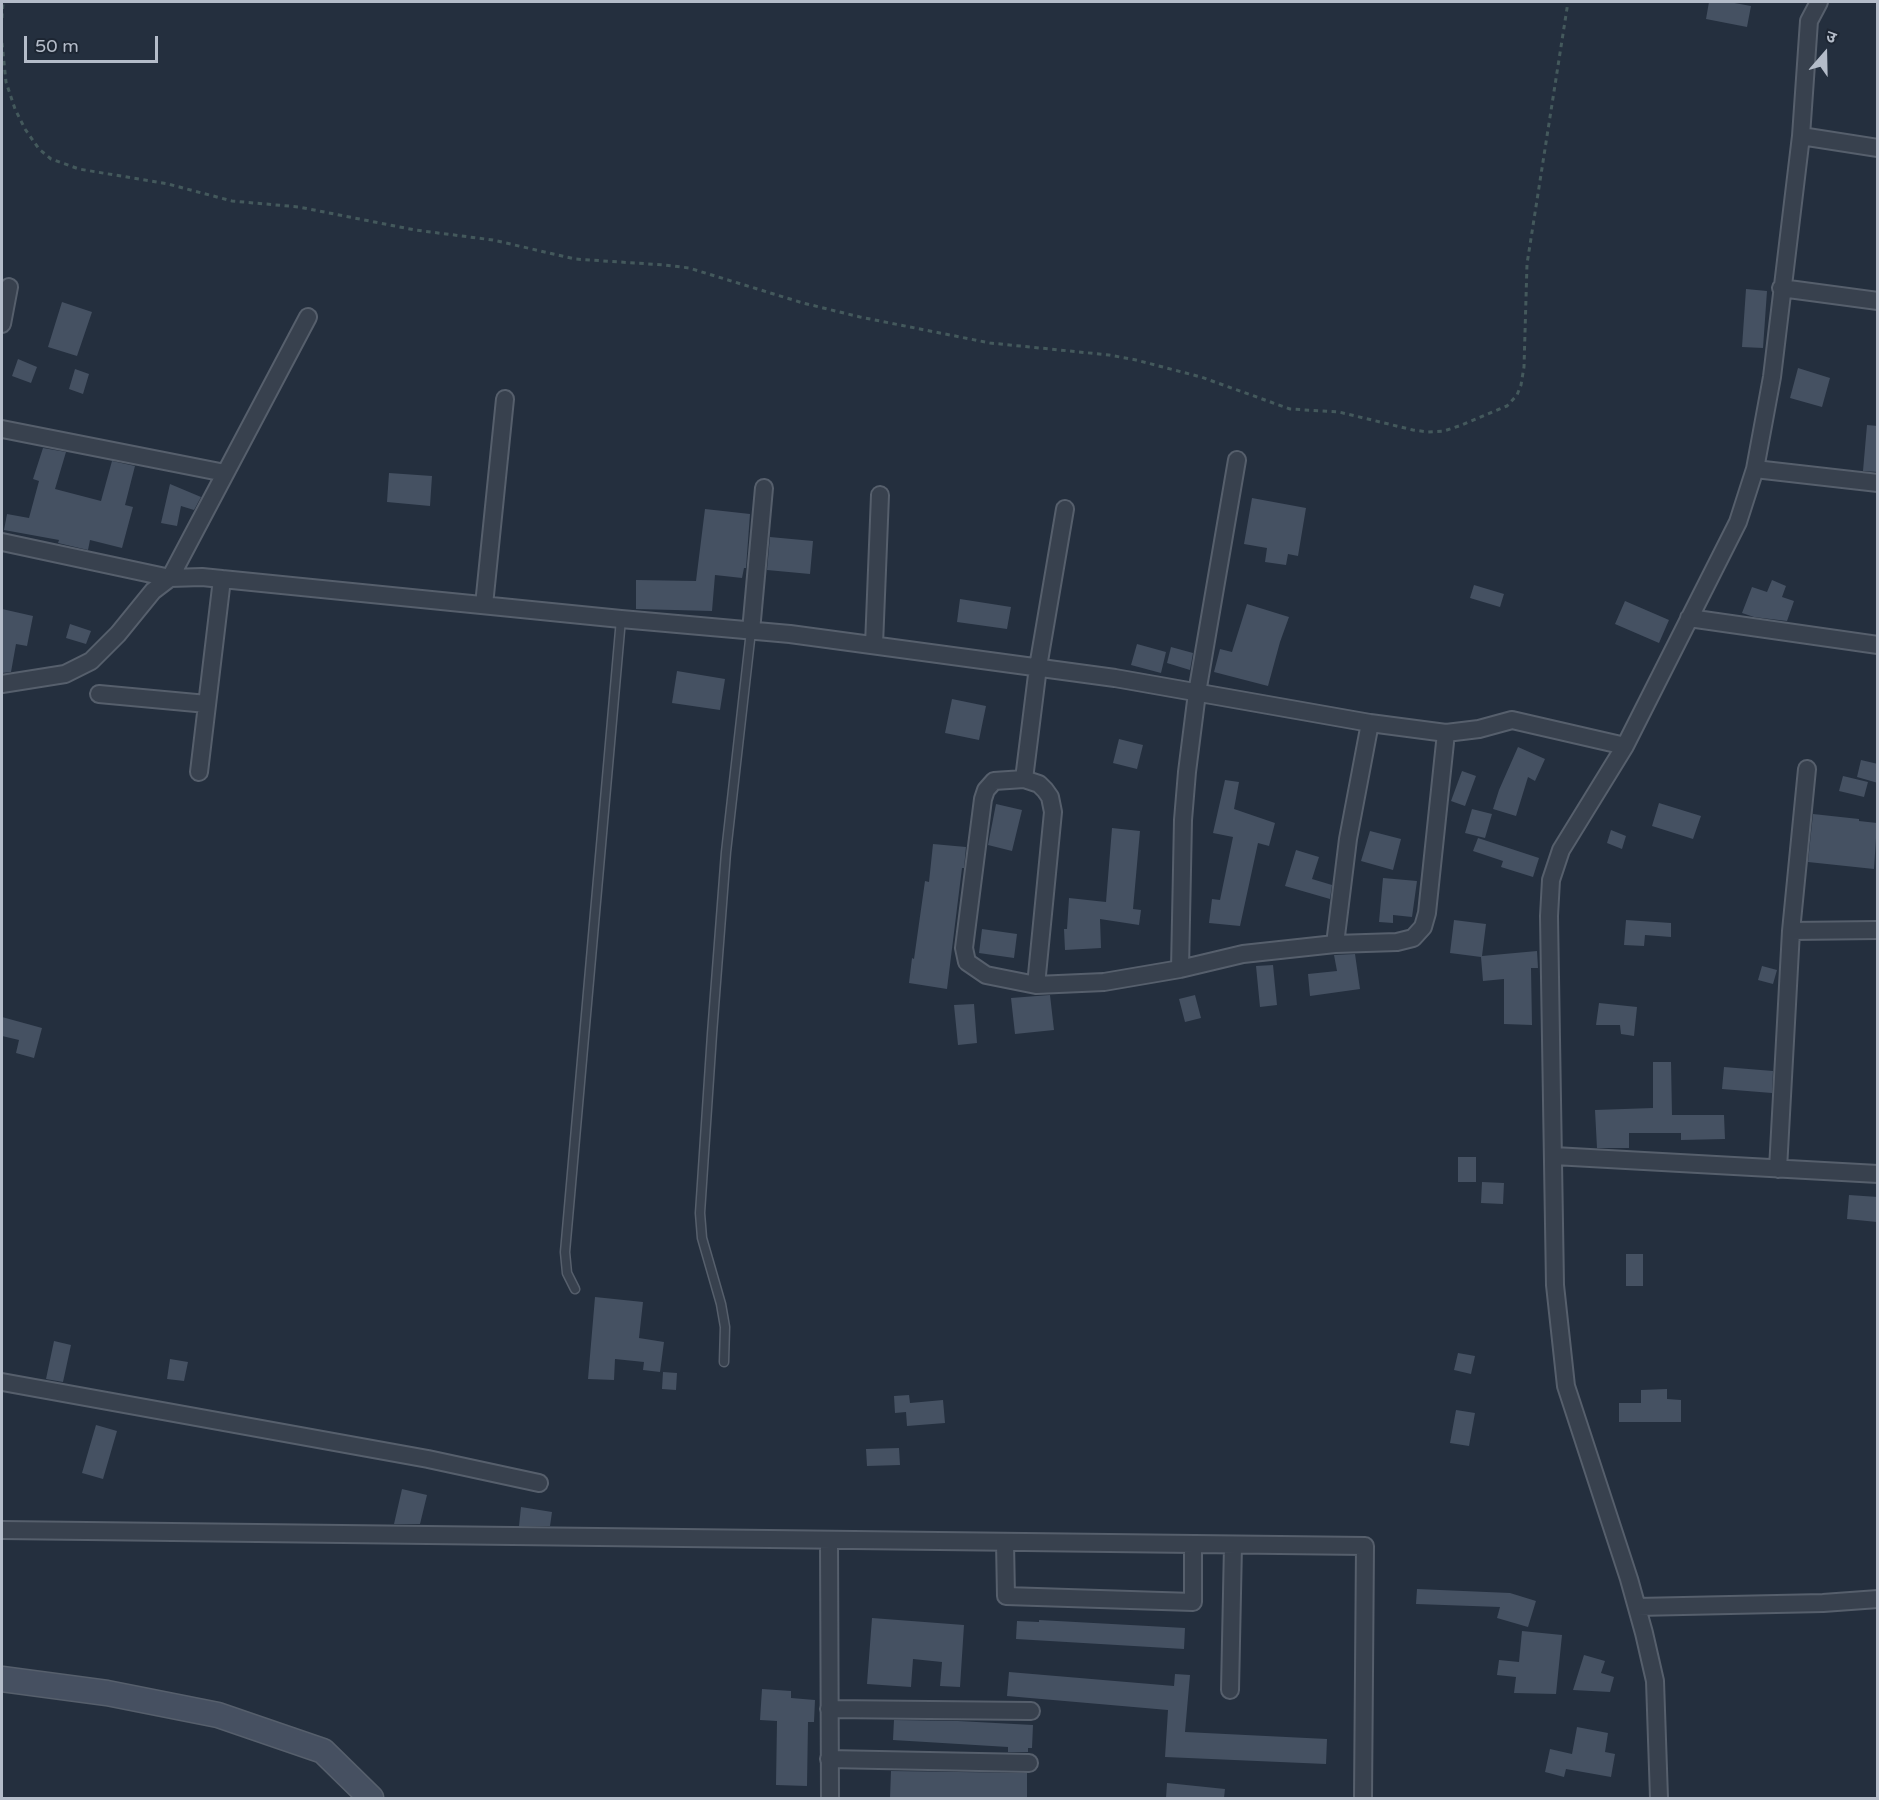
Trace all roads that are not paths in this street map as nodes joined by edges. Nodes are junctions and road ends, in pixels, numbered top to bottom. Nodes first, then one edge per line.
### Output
1 (1819, 2) edge
2 (1801, 136) junction
3 (1878, 148) edge
4 (9, 287) dead end
5 (1781, 288) junction
6 (1878, 301) edge
7 (308, 317) dead end
8 (2, 324) edge
9 (505, 399) dead end
10 (2, 429) edge
11 (1237, 460) dead end
12 (1755, 469) junction
13 (225, 473) junction
14 (1878, 483) edge
15 (764, 488) dead end
16 (880, 495) dead end
17 (1065, 508) dead end
18 (2, 542) edge
19 (171, 578) junction
20 (222, 579) junction
21 (484, 605) junction
22 (1689, 618) junction
23 (621, 619) junction
24 (751, 631) junction
25 (874, 645) junction
26 (1878, 645) edge
27 (1038, 667) junction
28 (2, 684) edge
29 (1197, 693) junction
30 (99, 694) dead end
31 (207, 704) junction
32 (1370, 723) junction
33 (1446, 733) junction
34 (1624, 746) junction
35 (1807, 769) dead end
36 (199, 772) dead end
37 (1024, 779) junction
38 (1878, 930) edge
39 (1791, 931) junction
40 (1335, 944) junction
41 (1180, 969) junction
42 (1036, 985) junction
43 (1554, 1156) junction
44 (1778, 1169) junction
45 (1878, 1174) edge
46 (575, 1289) dead end
47 (724, 1362) dead end
48 (2, 1382) edge
49 (539, 1483) dead end
50 (2, 1530) edge
51 (829, 1540) junction
52 (1005, 1542) junction
53 (1193, 1544) junction
54 (1233, 1545) junction
55 (1878, 1599) edge
56 (1637, 1606) junction
57 (2, 1679) edge
58 (1230, 1690) dead end
59 (829, 1709) junction
60 (1031, 1711) dead end
61 (830, 1759) junction
62 (1029, 1763) dead end
63 (371, 1798) edge
64 (830, 1798) edge
65 (1363, 1798) edge
66 (1659, 1798) edge

1 - 2 street
2 - 3 street
2 - 5 street
4 - 8 street
5 - 6 street
5 - 12 street
7 - 13 street
9 - 21 street
10 - 13 street
11 - 29 street
12 - 14 street
12 - 22 street
13 - 19 street
15 - 24 street
16 - 25 street
17 - 27 street
18 - 19 street
19 - 20 street
19 - 28 street
20 - 21 street
20 - 31 street
21 - 23 street
22 - 26 street
22 - 34 street
23 - 24 street
23 - 46 lane
24 - 25 street
24 - 47 lane
25 - 27 street
27 - 29 street
27 - 37 street
29 - 32 street
29 - 41 street
30 - 31 street
31 - 36 street
32 - 33 street
32 - 40 street
33 - 34 street
33 - 40 street
34 - 43 street
35 - 39 street
37 - 42 street
37 - 42 street
38 - 39 street
39 - 44 street
40 - 41 street
41 - 42 street
43 - 44 street
43 - 56 street
44 - 45 street
48 - 49 street
50 - 51 street
51 - 52 street
51 - 59 street
52 - 53 street
52 - 53 street
53 - 54 street
54 - 58 street
54 - 65 street
55 - 56 street
56 - 66 street
57 - 63 main road
59 - 60 street
59 - 61 street
61 - 62 street
61 - 64 street

